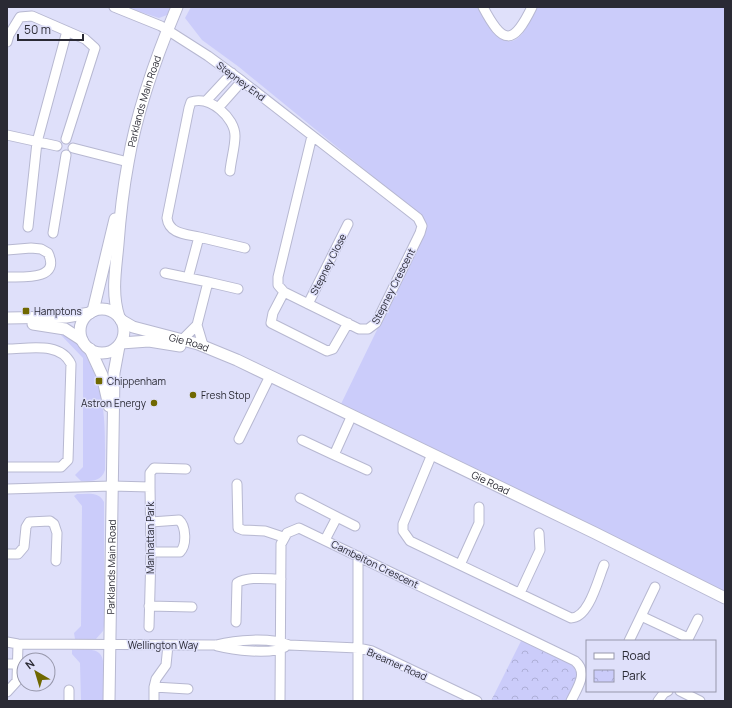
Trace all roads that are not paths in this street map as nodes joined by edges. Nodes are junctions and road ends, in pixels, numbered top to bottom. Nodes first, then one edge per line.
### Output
1 (114, 7) edge
2 (177, 7) edge
3 (483, 7) edge
4 (532, 7) edge
5 (67, 31) junction
6 (167, 31) junction
7 (7, 42) edge
8 (232, 74) junction
9 (242, 81) junction
10 (206, 101) junction
11 (218, 108) junction
12 (7, 135) edge
13 (312, 136) junction
14 (66, 139) junction
15 (37, 142) junction
16 (57, 146) junction
17 (69, 152) junction
18 (128, 162) junction
19 (230, 171) dead end
20 (122, 199) junction
21 (348, 224) dead end
22 (28, 227) dead end
23 (53, 233) dead end
24 (199, 237) junction
25 (245, 248) dead end
26 (7, 250) edge
27 (165, 273) dead end
28 (7, 276) edge
29 (188, 278) junction
30 (208, 282) junction
31 (238, 289) dead end
32 (284, 292) junction
33 (308, 304) junction
34 (92, 312) junction
35 (7, 318) edge
36 (120, 318) junction
37 (7, 323) edge
38 (348, 323) junction
39 (197, 325) junction
40 (183, 339) junction
41 (82, 340) junction
42 (120, 345) junction
43 (203, 345) junction
44 (7, 349) edge
45 (90, 349) junction
46 (255, 369) junction
47 (270, 376) junction
48 (352, 415) junction
49 (113, 432) junction
50 (240, 439) dead end
51 (302, 440) dead end
52 (334, 455) junction
53 (435, 455) junction
54 (7, 467) edge
55 (186, 469) dead end
56 (367, 470) dead end
57 (7, 473) edge
58 (237, 484) dead end
59 (112, 486) junction
60 (150, 487) junction
61 (7, 489) edge
62 (300, 498) dead end
63 (479, 508) dead end
64 (337, 517) junction
65 (151, 522) junction
66 (355, 526) dead end
67 (539, 533) dead end
68 (283, 537) junction
69 (325, 540) junction
70 (151, 552) junction
71 (7, 554) edge
72 (358, 556) junction
73 (56, 561) dead end
74 (460, 565) junction
75 (604, 565) dead end
76 (281, 579) junction
77 (655, 587) dead end
78 (520, 593) junction
79 (725, 598) edge
80 (149, 606) junction
81 (192, 607) dead end
82 (641, 616) junction
83 (698, 619) dead end
84 (236, 622) dead end
85 (149, 627) dead end
86 (687, 639) edge
87 (629, 640) edge
88 (7, 642) edge
89 (18, 644) junction
90 (109, 644) junction
91 (168, 645) junction
92 (283, 646) junction
93 (358, 648) junction
94 (18, 652) edge
95 (16, 682) edge
96 (154, 688) junction
97 (188, 689) dead end
98 (69, 690) dead end
99 (7, 692) edge
100 (666, 692) edge
101 (682, 692) edge
102 (69, 701) edge
103 (109, 701) edge
104 (154, 701) edge
105 (280, 701) edge
106 (358, 701) edge
107 (477, 701) edge
108 (571, 701) edge
109 (658, 701) edge
110 (700, 701) edge

1 - 6 street, Stepney End
2 - 6 street, Parklands Main Road
3 - 4 street
5 - 7 street
5 - 14 street
5 - 15 street
6 - 8 street, Stepney End
6 - 18 street, Parklands Main Road
8 - 9 street, Stepney End
8 - 10 street
9 - 11 street
9 - 13 street, Stepney End
10 - 11 street
10 - 24 street
11 - 19 street
12 - 15 street
13 - 32 street
13 - 38 street, Stepney Crescent
14 - 16 street
14 - 17 street
15 - 16 street
15 - 22 street
16 - 17 street
17 - 18 street
17 - 23 street
18 - 20 street, Parklands Main Road
20 - 34 street, Parklands Main Road
20 - 36 street, Parklands Main Road
21 - 33 street, Stepney Close
24 - 25 street
24 - 29 street
26 - 28 street
27 - 29 street
29 - 30 street
30 - 31 street
30 - 39 street
32 - 33 street, Stepney Crescent
32 - 38 street
33 - 38 street, Stepney Crescent
34 - 35 street
34 - 36 street
34 - 41 street
36 - 40 street, Gie Road
36 - 42 street
37 - 41 street
39 - 40 street
39 - 43 street
40 - 43 street, Gie Road
41 - 45 street
42 - 45 street
42 - 46 street, Gie Road
42 - 49 street, Parklands Main Road
43 - 46 street, Gie Road
44 - 54 street
45 - 49 street, Parklands Main Road
46 - 47 street, Gie Road
47 - 48 street, Gie Road
47 - 50 street
48 - 52 street
48 - 53 street, Gie Road
49 - 59 street, Parklands Main Road
51 - 52 street
52 - 56 street
53 - 74 street
53 - 79 street, Gie Road
54 - 57 street
55 - 60 street
58 - 68 street
59 - 60 street, Manhattan Park
59 - 61 street, Manhattan Park
59 - 90 street, Parklands Main Road
60 - 65 street, Manhattan Park
62 - 64 street
63 - 74 street
64 - 66 street
64 - 69 street
65 - 70 street, Manhattan Park
65 - 70 street
67 - 78 street
68 - 69 street, Cambelton Crescent
68 - 76 street
69 - 72 street, Cambelton Crescent
70 - 80 street, Manhattan Park
71 - 73 street
72 - 93 street
72 - 108 street, Cambelton Crescent
74 - 78 street
75 - 78 street
76 - 84 street
76 - 92 street
77 - 82 street
80 - 81 street
80 - 85 street, Manhattan Park
82 - 86 street
82 - 87 street
83 - 86 street
88 - 89 street, Wellington Way
89 - 90 street, Wellington Way
89 - 94 street
90 - 91 street, Wellington Way
90 - 103 street, Parklands Main Road
91 - 92 street, Wellington Way
91 - 96 street
92 - 93 street, Breamer Road
92 - 105 street
93 - 106 street
93 - 107 street, Breamer Road
95 - 99 street
96 - 97 street
96 - 104 street
98 - 102 street
100 - 109 street
101 - 110 street

